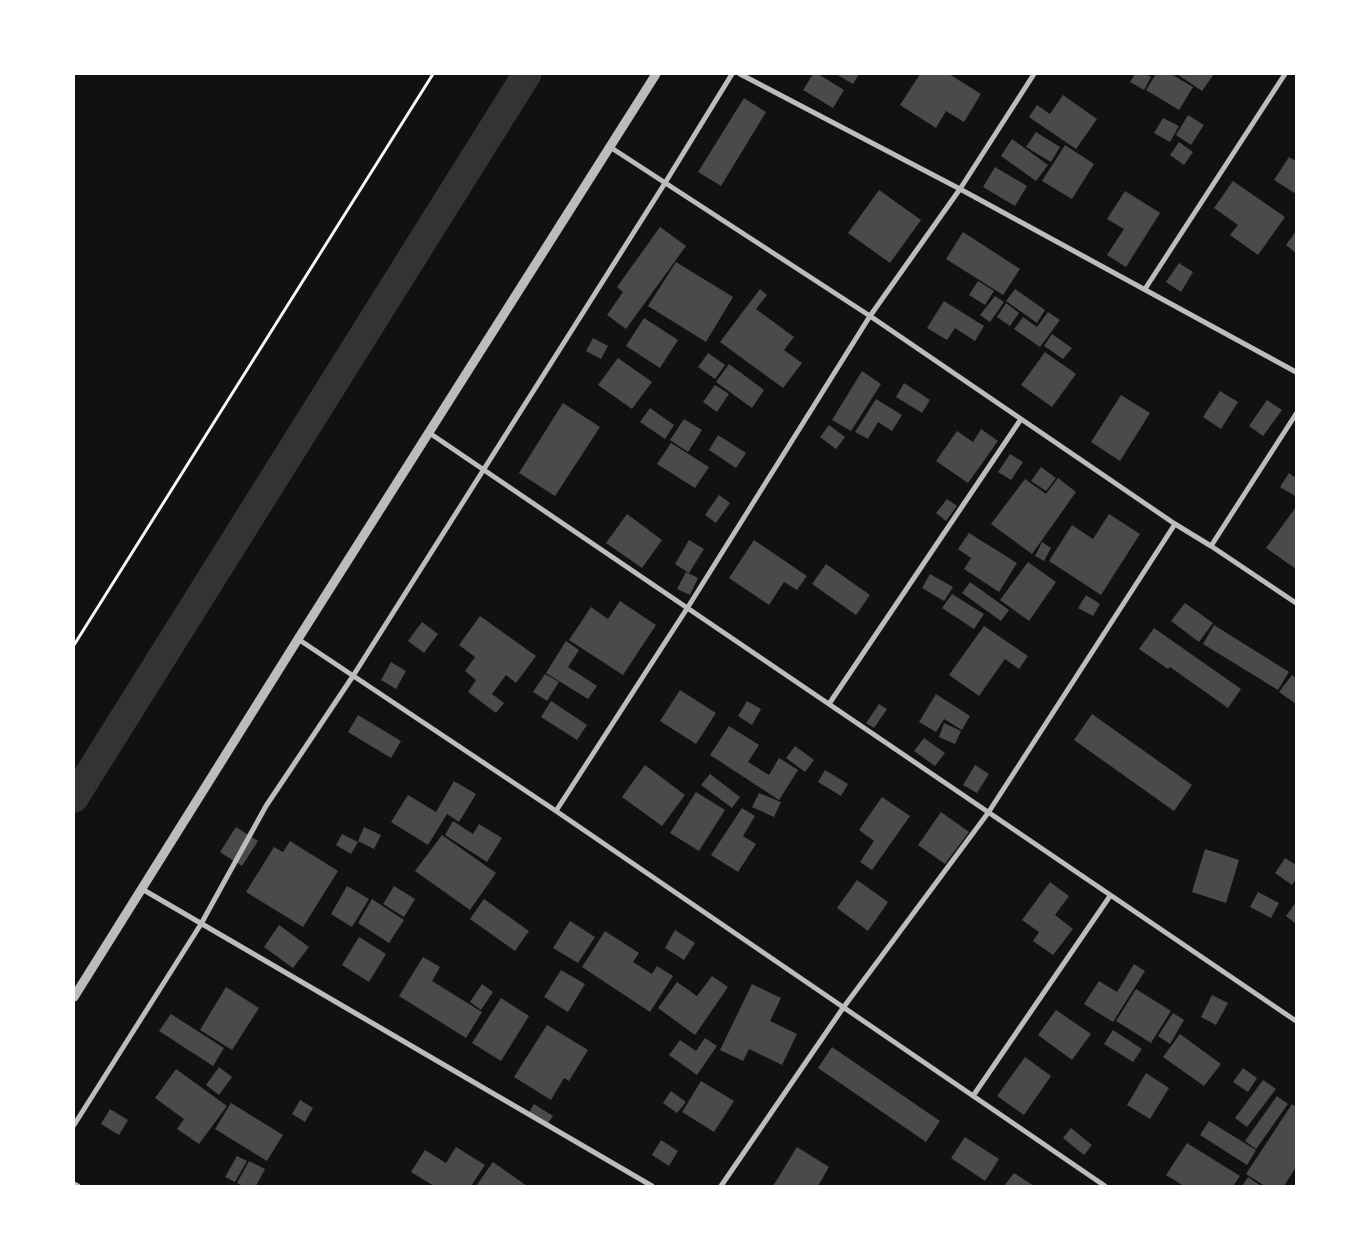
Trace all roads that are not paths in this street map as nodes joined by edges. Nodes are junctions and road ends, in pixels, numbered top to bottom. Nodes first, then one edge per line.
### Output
1 (656, 74) edge
2 (732, 74) edge
3 (740, 74) edge
4 (1034, 74) edge
5 (1285, 74) edge
6 (610, 146) junction
7 (666, 183) junction
8 (960, 189) junction
9 (1146, 289) junction
10 (870, 316) junction
11 (1296, 372) edge
12 (1296, 414) edge
13 (1021, 419) junction
14 (428, 432) junction
15 (482, 469) junction
16 (1174, 524) junction
17 (1211, 546) junction
18 (1296, 603) edge
19 (688, 608) junction
20 (298, 639) junction
21 (353, 676) junction
22 (829, 704) junction
23 (556, 811) junction
24 (988, 813) junction
25 (142, 889) junction
26 (1110, 896) junction
27 (201, 924) junction
28 (74, 997) edge
29 (843, 1008) junction
30 (1296, 1021) edge
31 (973, 1096) junction
32 (74, 1125) edge
33 (74, 1184) edge
34 (78, 1186) edge
35 (652, 1186) edge
36 (721, 1186) edge
37 (1105, 1186) edge

1 - 6 street
2 - 7 street
3 - 8 street
4 - 8 street
5 - 9 street
6 - 7 street
6 - 14 street
7 - 10 street
7 - 15 street
8 - 9 street
8 - 10 street
9 - 11 street
10 - 13 street
10 - 19 street
12 - 17 street
13 - 16 street
13 - 22 street
14 - 15 street
14 - 20 street
15 - 19 street
15 - 21 street
16 - 17 street
16 - 24 street
17 - 18 street
19 - 22 street
19 - 23 street
20 - 21 street
20 - 25 street
21 - 23 street
21 - 27 street
22 - 24 street
23 - 29 street
24 - 26 street
24 - 29 street
25 - 27 street
25 - 28 street
26 - 30 street
26 - 31 street
27 - 32 street
27 - 35 street
29 - 31 street
29 - 36 street
31 - 37 street
33 - 34 street

